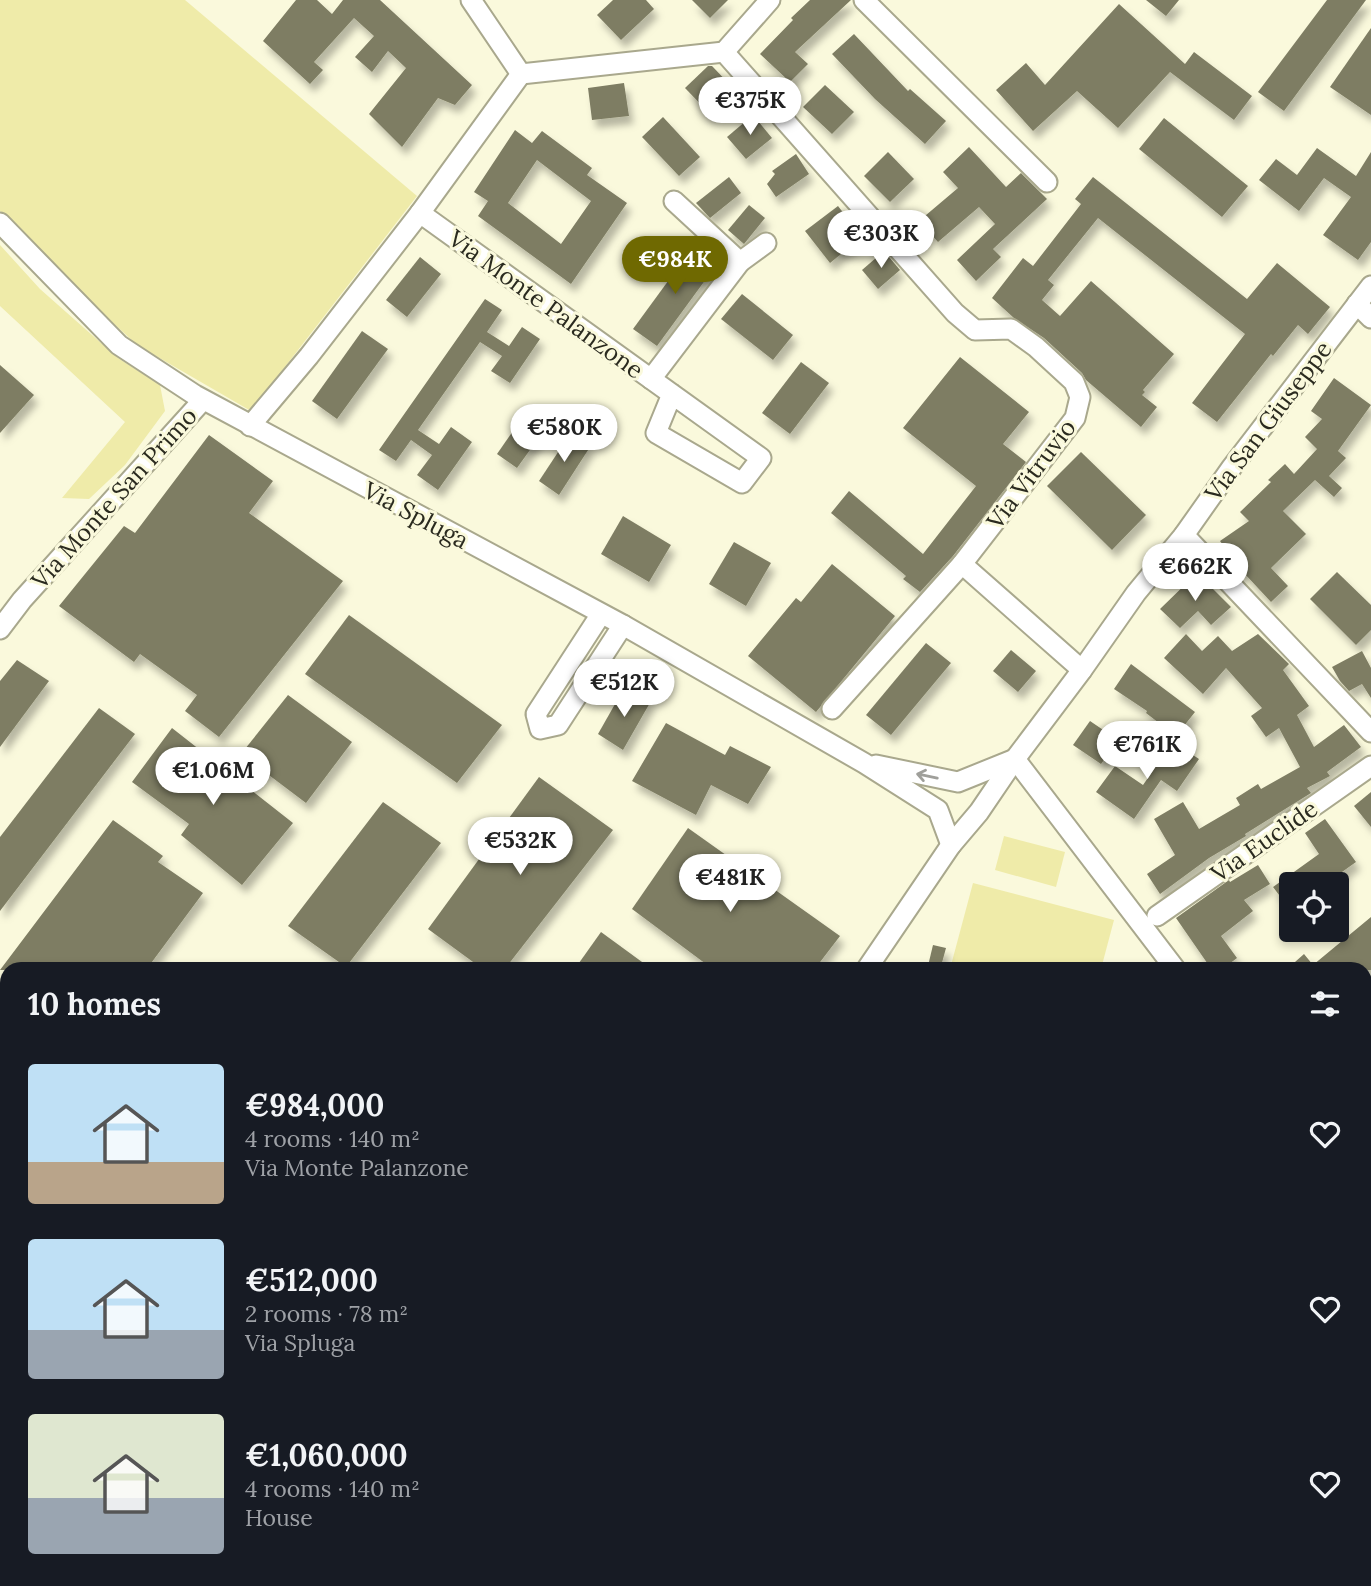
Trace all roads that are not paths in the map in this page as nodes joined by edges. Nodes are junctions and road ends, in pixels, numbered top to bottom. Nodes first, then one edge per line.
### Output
1 (471, 0) edge
2 (770, 0) edge
3 (864, 0) edge
4 (724, 52) junction
5 (522, 74) junction
6 (1047, 182) dead end
7 (674, 201) dead end
8 (421, 213) junction
9 (0, 223) edge
10 (766, 243) dead end
11 (740, 262) junction
12 (1371, 286) edge
13 (1364, 311) edge
14 (651, 379) junction
15 (672, 394) junction
16 (203, 400) junction
17 (250, 426) junction
18 (1184, 535) junction
19 (962, 564) junction
20 (601, 614) junction
21 (623, 625) junction
22 (0, 629) edge
23 (1082, 670) junction
24 (832, 709) dead end
25 (1371, 732) edge
26 (1015, 759) junction
27 (864, 763) junction
28 (1371, 766) edge
29 (958, 782) junction
30 (979, 812) junction
31 (951, 845) junction
32 (1157, 916) dead end
33 (871, 962) edge
34 (1169, 962) edge

1 - 5 street
2 - 4 street
3 - 6 street
4 - 5 street
4 - 19 street, Via Vitruvio
5 - 8 street
7 - 11 street
8 - 14 street, Via Monte Palanzone
8 - 17 street
9 - 16 street, Via Spluga
10 - 11 street
11 - 14 street
12 - 13 street, Via San Giuseppe
13 - 18 street, Via San Giuseppe
14 - 15 street, Via Monte Palanzone
15 - 15 street, Via Monte Palanzone
16 - 17 street, Via Spluga
16 - 22 street, Via Monte San Primo
17 - 20 street, Via Spluga
18 - 23 street, Via San Giuseppe
18 - 25 street
19 - 23 street
19 - 24 street, Via Vitruvio
20 - 21 street, Via Spluga
20 - 21 street
21 - 27 street, Via Spluga
23 - 26 street, Via San Giuseppe
26 - 29 street
26 - 30 street, Via San Giuseppe
26 - 34 street
29 -> 27 street, Via Spluga
27 - 31 street, Via Spluga
28 - 32 street, Via Euclide
29 - 30 street
30 - 31 street, Via San Giuseppe
31 - 33 street, Via San Giuseppe

